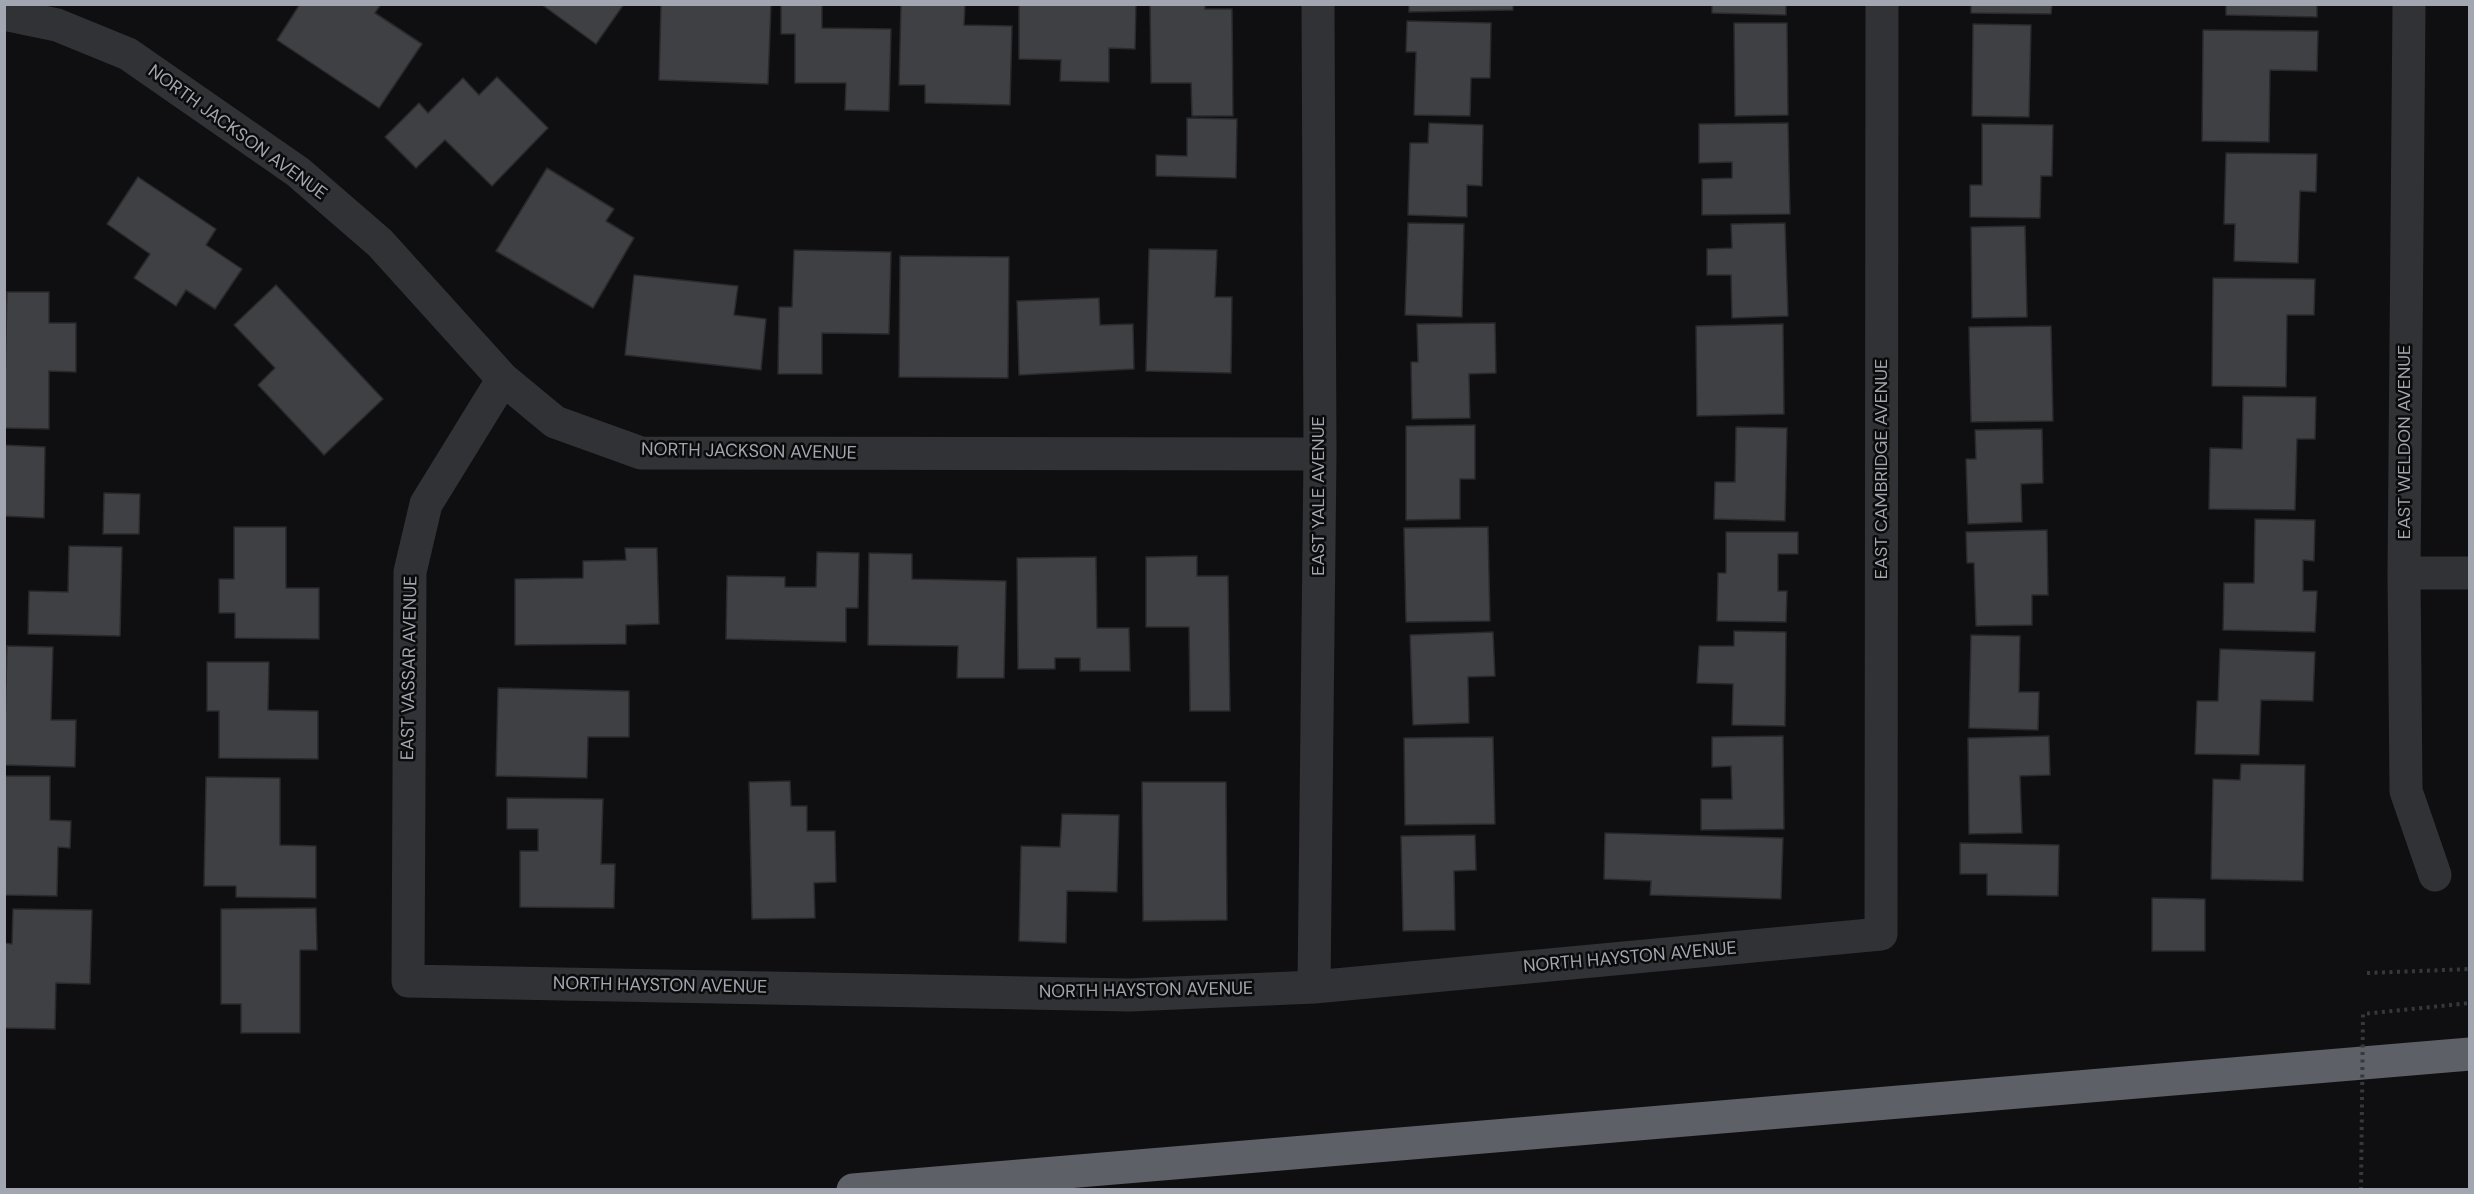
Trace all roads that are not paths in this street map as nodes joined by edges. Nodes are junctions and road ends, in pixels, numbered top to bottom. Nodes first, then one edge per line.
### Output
1 (1318, 4) edge
2 (1882, 4) edge
3 (2409, 4) edge
4 (4, 14) edge
5 (503, 379) junction
6 (1320, 454) junction
7 (2404, 573) junction
8 (2469, 573) edge
9 (2435, 875) dead end
10 (1881, 934) joint
11 (408, 981) joint
12 (1314, 987) junction
13 (2469, 1054) edge
14 (853, 1190) edge

1 - 6 street, EAST YALE AVENUE
2 - 10 street, EAST CAMBRIDGE AVENUE
3 - 7 street, EAST WELDON AVENUE
4 - 5 street, NORTH JACKSON AVENUE
5 - 6 street, NORTH JACKSON AVENUE
5 - 11 street, EAST VASSAR AVENUE
6 - 12 street, EAST YALE AVENUE
7 - 8 street
7 - 9 street, EAST WELDON AVENUE
10 - 12 street, NORTH HAYSTON AVENUE
11 - 12 street, NORTH HAYSTON AVENUE
13 - 14 highway

